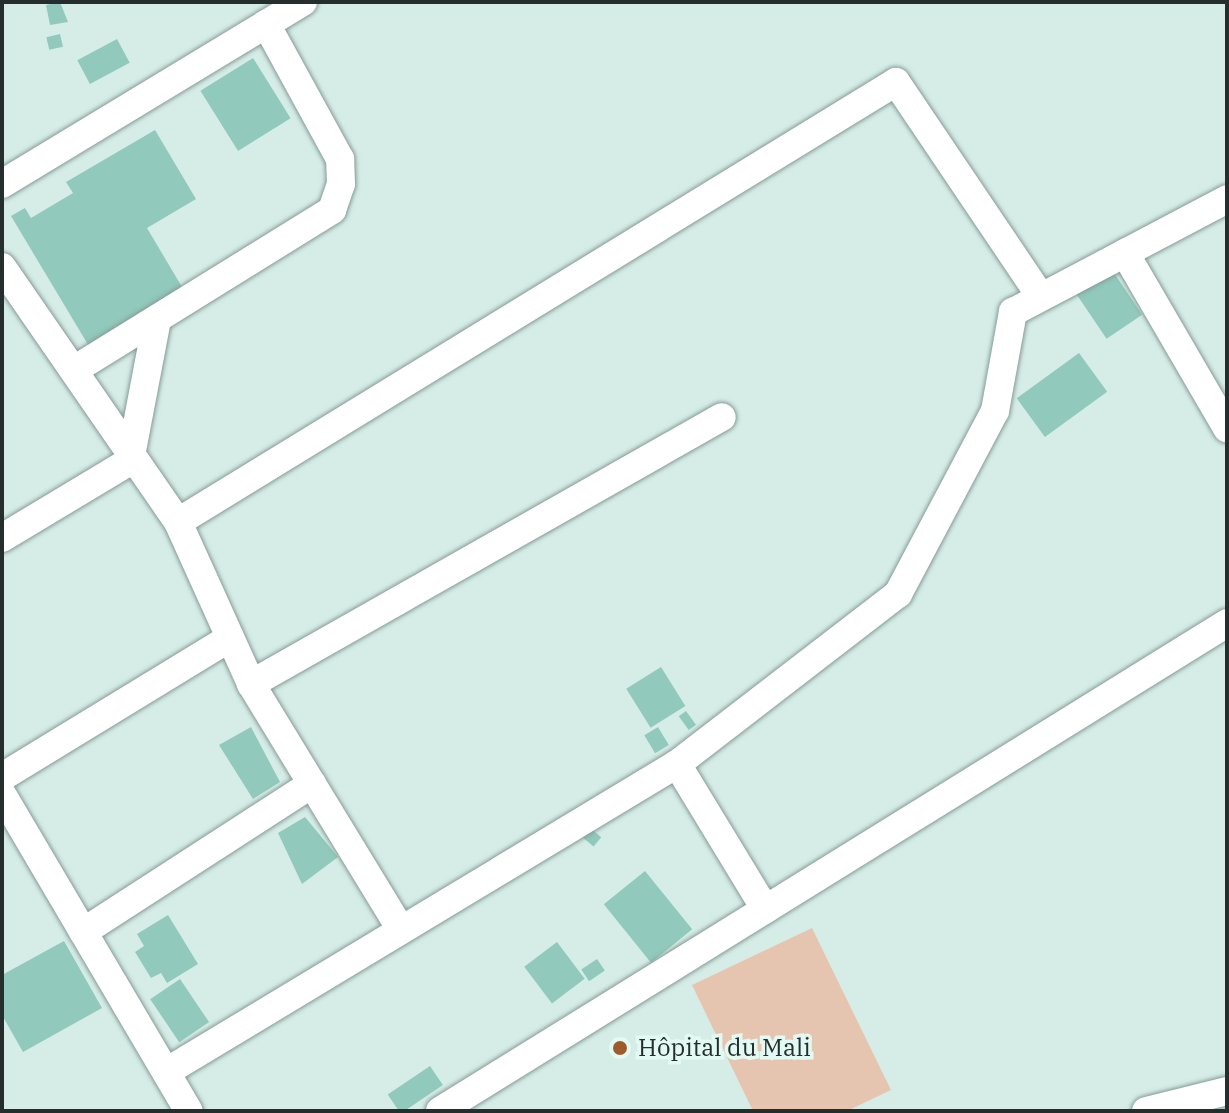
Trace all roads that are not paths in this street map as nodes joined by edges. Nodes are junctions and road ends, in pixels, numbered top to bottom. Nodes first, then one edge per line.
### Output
1 (303, 2) edge
2 (266, 24) junction
3 (2, 184) edge
4 (1227, 199) edge
5 (1125, 253) junction
6 (2, 267) edge
7 (1041, 297) junction
8 (157, 320) junction
9 (74, 370) junction
10 (722, 417) dead end
11 (1227, 428) edge
12 (130, 461) junction
13 (178, 522) junction
14 (2, 538) edge
15 (1227, 623) edge
16 (230, 638) junction
17 (251, 684) junction
18 (677, 764) junction
19 (2, 777) edge
20 (312, 784) junction
21 (2, 794) edge
22 (765, 909) junction
23 (401, 930) junction
24 (83, 932) junction
25 (166, 1072) junction
26 (1227, 1091) edge
27 (189, 1111) edge
28 (440, 1111) edge
29 (1146, 1111) edge

1 - 2 street
2 - 3 street
2 - 8 street
4 - 5 street
5 - 7 street
5 - 11 street
6 - 9 street
7 - 13 street
7 - 18 street
8 - 9 street
8 - 12 street
9 - 12 street
10 - 17 street
12 - 13 street
12 - 14 street
13 - 16 street
15 - 22 street
16 - 17 street
16 - 19 street
17 - 20 street
18 - 22 street
18 - 23 street
20 - 23 street
20 - 24 street
21 - 24 street
22 - 28 street
23 - 25 street
24 - 25 street
25 - 27 street
26 - 29 street

